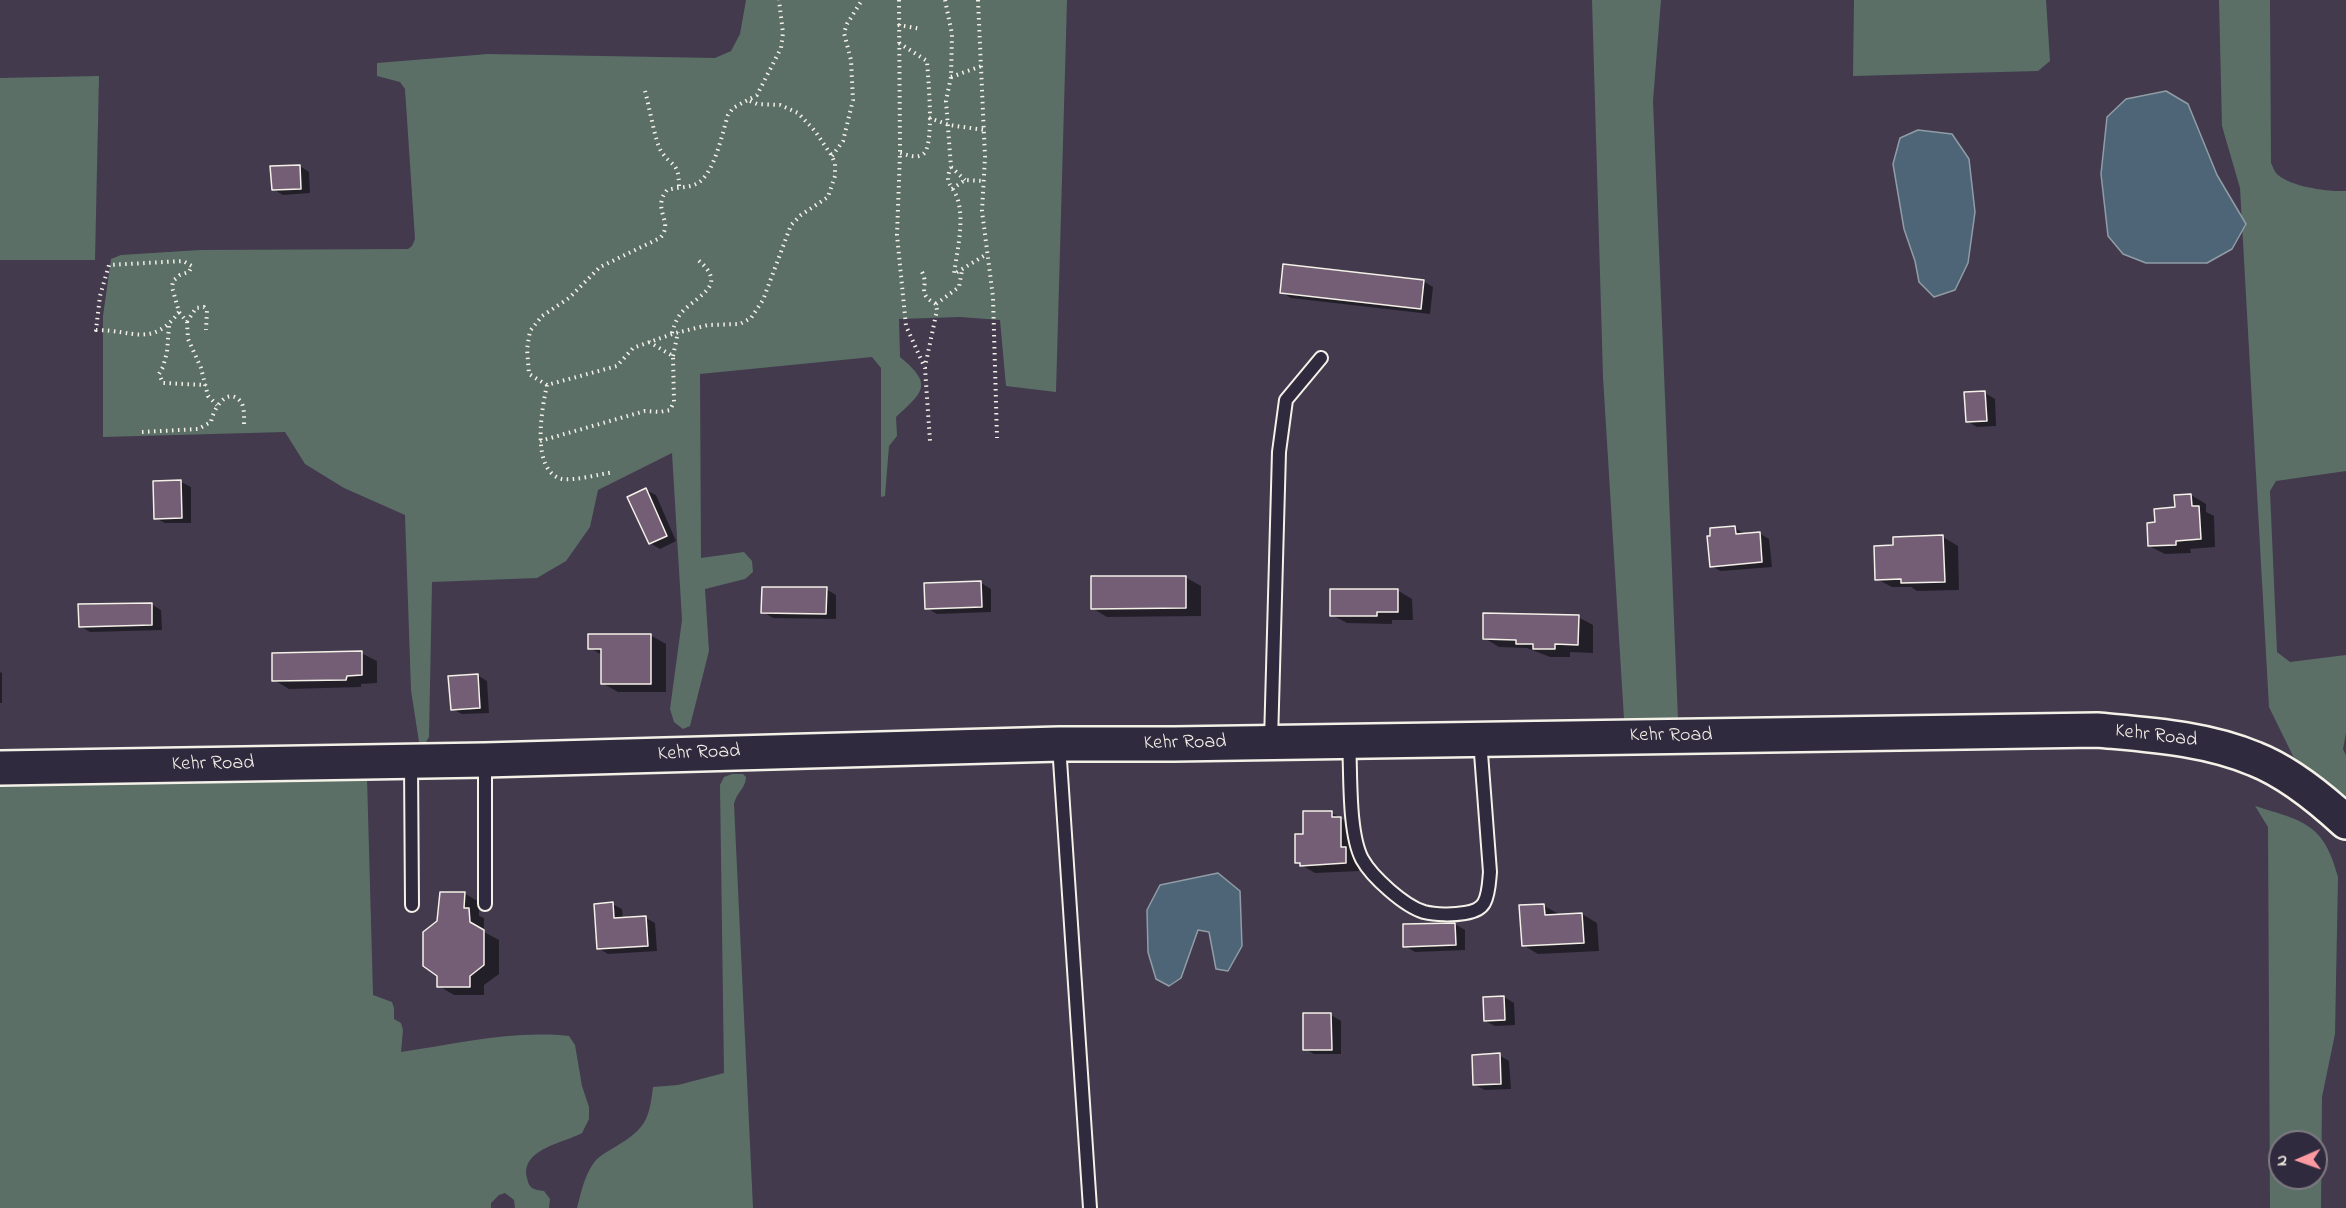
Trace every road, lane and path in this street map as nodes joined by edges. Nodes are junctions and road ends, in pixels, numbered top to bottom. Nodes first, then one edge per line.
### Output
1 (779, 0) edge
2 (862, 0) edge
3 (899, 0) edge
4 (945, 0) edge
5 (978, 0) edge
6 (898, 26) junction
7 (921, 29) dead end
8 (898, 43) junction
9 (982, 66) junction
10 (951, 77) junction
11 (645, 92) dead end
12 (750, 100) junction
13 (929, 118) junction
14 (949, 124) junction
15 (985, 130) junction
16 (900, 153) junction
17 (832, 156) junction
18 (951, 167) junction
19 (965, 180) junction
20 (984, 181) junction
21 (680, 187) junction
22 (952, 189) junction
23 (987, 254) junction
24 (698, 260) dead end
25 (962, 269) junction
26 (922, 272) dead end
27 (936, 304) junction
28 (179, 312) junction
29 (187, 322) junction
30 (169, 325) junction
31 (206, 330) dead end
32 (678, 332) junction
33 (672, 334) junction
34 (648, 342) junction
35 (673, 356) junction
36 (1321, 358) dead end
37 (925, 368) junction
38 (206, 385) junction
39 (547, 385) junction
40 (217, 405) junction
41 (244, 427) dead end
42 (142, 432) dead end
43 (997, 438) dead end
44 (540, 441) junction
45 (930, 441) dead end
46 (614, 472) dead end
47 (1480, 738) junction
48 (1349, 740) junction
49 (1270, 742) junction
50 (1059, 744) junction
51 (485, 760) junction
52 (411, 762) junction
53 (0, 768) edge
54 (2346, 822) edge
55 (485, 904) dead end
56 (412, 905) dead end
57 (1090, 1208) edge

1 - 12 path
2 - 17 path
3 - 6 path
4 - 10 path
5 - 9 path
6 - 7 path
6 - 8 path
8 - 13 path
8 - 16 path
9 - 10 path
9 - 15 path
10 - 14 path
11 - 21 path
12 - 17 path
12 - 21 path
13 - 14 path
13 - 16 path
14 - 15 path
14 - 18 path
15 - 20 path
16 - 37 path
17 - 32 path
18 - 19 path
18 - 22 path
19 - 20 path
19 - 22 path
20 - 23 path
21 - 39 path
22 - 25 path
23 - 25 path
23 - 43 path
24 - 33 path
25 - 27 path
26 - 27 path
27 - 37 path
28 - 29 path
28 - 30 path
28 - 30 path
29 - 31 path
29 - 38 path
30 - 38 path
32 - 33 path
32 - 35 path
33 - 34 path
34 - 35 path
34 - 39 path
35 - 44 path
36 - 49 lane
37 - 45 path
38 - 40 path
39 - 44 path
40 - 41 path
40 - 42 path
44 - 46 path
47 - 48 street, Kehr Road
47 - 48 lane
47 - 54 street, Kehr Road
48 - 49 street, Kehr Road
49 - 50 street, Kehr Road
50 - 51 street, Kehr Road
50 - 57 lane
51 - 52 street, Kehr Road
51 - 55 lane
52 - 53 street, Kehr Road
52 - 56 lane

